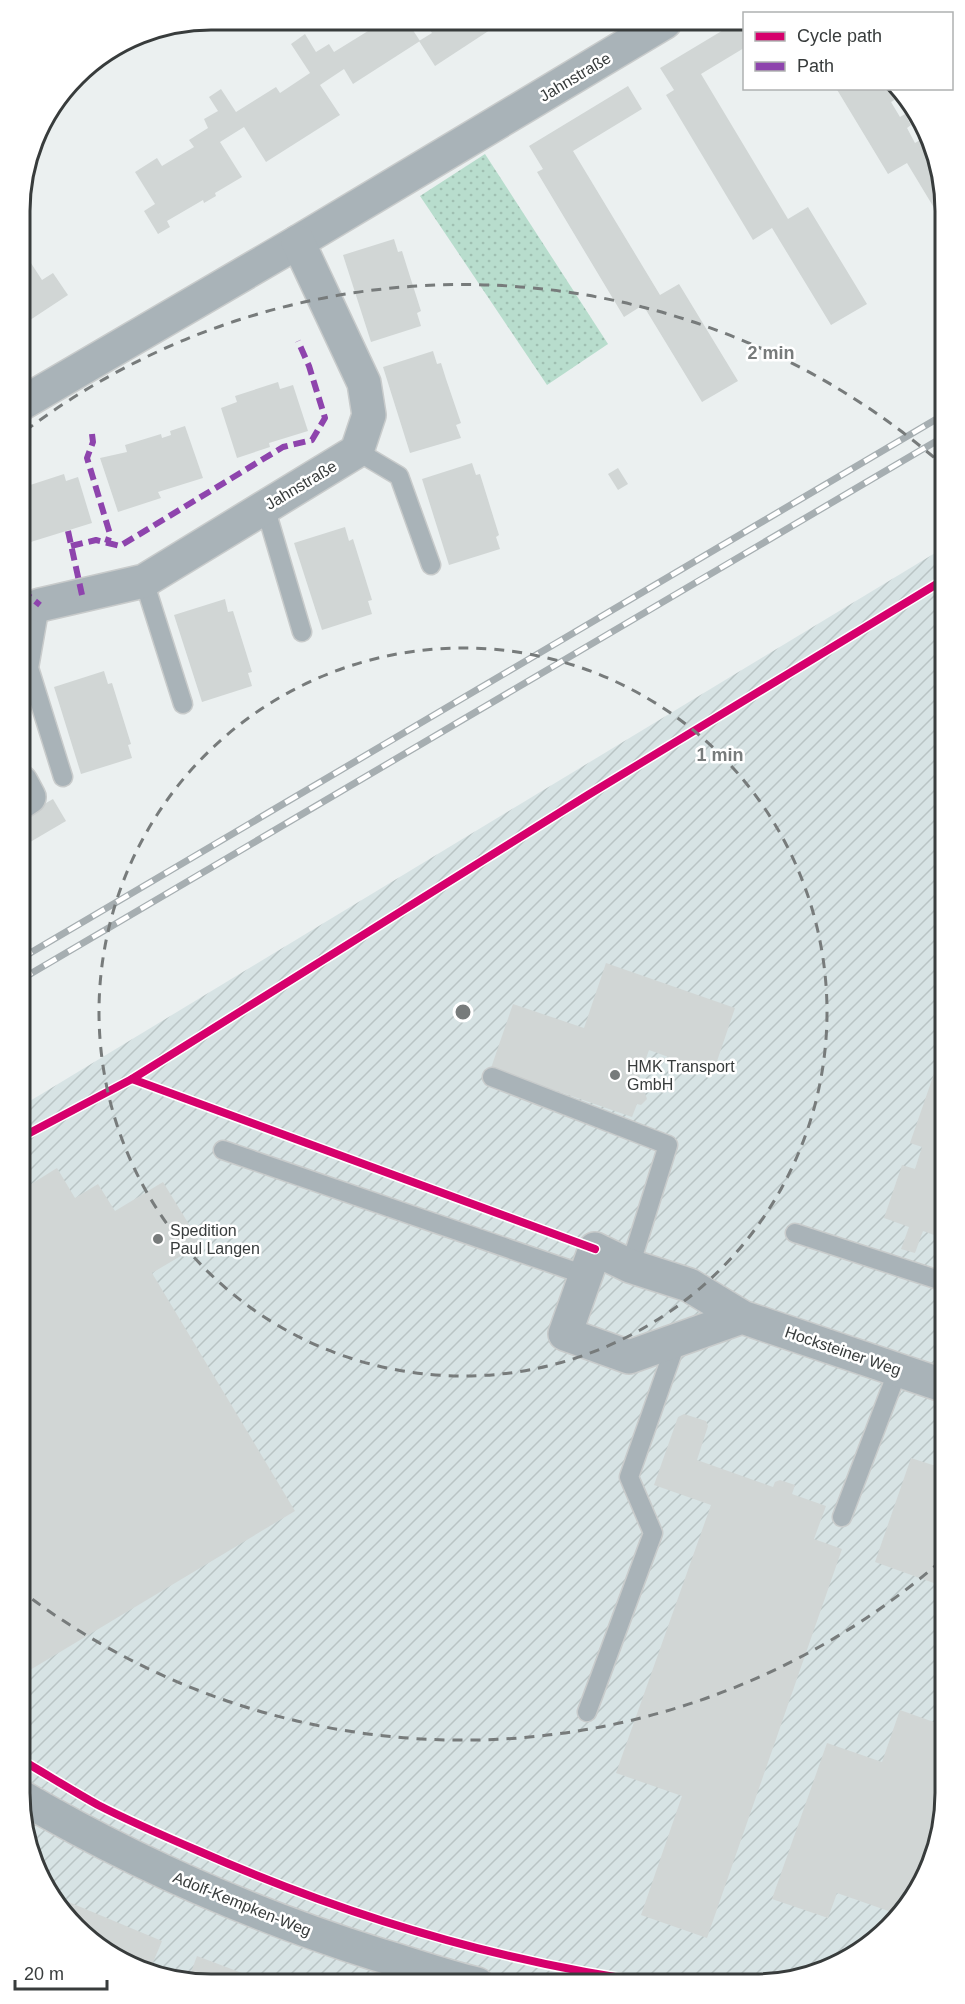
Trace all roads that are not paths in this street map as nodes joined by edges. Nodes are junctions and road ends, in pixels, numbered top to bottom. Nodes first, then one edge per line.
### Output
1 (652, 30) edge
2 (298, 242) junction
3 (30, 399) edge
4 (357, 451) junction
5 (265, 507) junction
6 (431, 565) dead end
7 (144, 581) junction
8 (40, 605) joint
9 (302, 632) dead end
10 (30, 662) edge
11 (30, 671) edge
12 (183, 704) dead end
13 (63, 777) dead end
14 (492, 1077) dead end
15 (223, 1150) dead end
16 (795, 1233) dead end
17 (630, 1266) junction
18 (585, 1275) junction
19 (935, 1279) edge
20 (742, 1317) junction
21 (677, 1340) junction
22 (898, 1370) junction
23 (935, 1382) edge
24 (842, 1517) dead end
25 (587, 1712) dead end
26 (30, 1802) edge
27 (444, 1974) edge

1 - 2 street, Jahnstraße
2 - 3 street, Jahnstraße
2 - 4 street
4 - 5 street, Jahnstraße
4 - 6 lane
5 - 7 street, Jahnstraße
5 - 9 lane
7 - 8 street, Jahnstraße
7 - 12 lane
8 - 10 lane
11 - 13 lane
14 - 17 lane
15 - 18 lane
16 - 19 lane
17 - 18 street, Hocksteiner Weg
17 - 20 street, Hocksteiner Weg
18 - 21 street, Hocksteiner Weg
20 - 21 street, Hocksteiner Weg
20 - 22 street, Hocksteiner Weg
21 - 25 lane
22 - 23 street, Hocksteiner Weg
22 - 24 lane
26 - 27 main road, Adolf-Kempken-Weg

